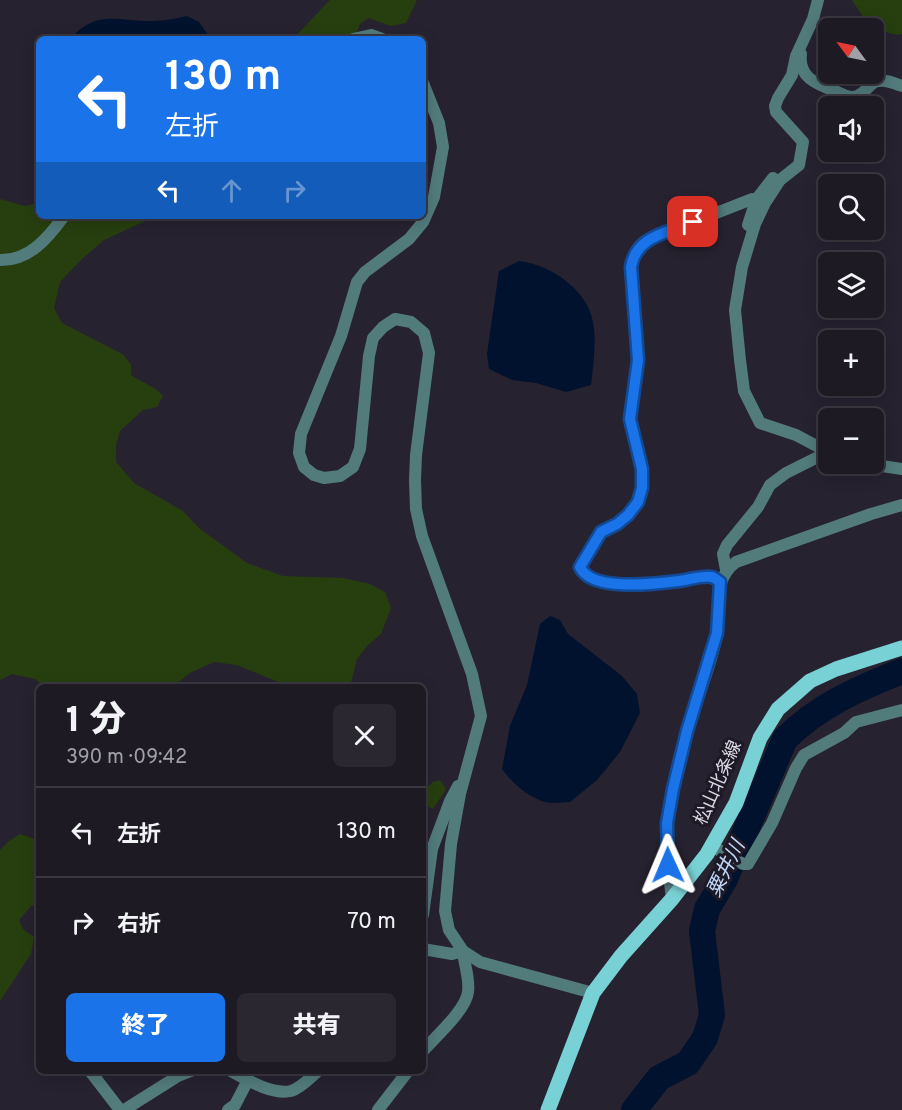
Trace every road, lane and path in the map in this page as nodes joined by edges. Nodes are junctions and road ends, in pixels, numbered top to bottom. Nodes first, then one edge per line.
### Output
1 (818, 0) edge
2 (802, 41) junction
3 (902, 86) edge
4 (426, 90) edge
5 (799, 165) junction
6 (756, 200) junction
7 (426, 215) edge
8 (62, 219) edge
9 (424, 219) edge
10 (748, 244) junction
11 (0, 260) edge
12 (818, 447) edge
13 (818, 458) edge
14 (884, 466) edge
15 (902, 469) edge
16 (902, 505) edge
17 (723, 576) junction
18 (901, 652) edge
19 (902, 710) edge
20 (463, 782) junction
21 (432, 849) junction
22 (718, 850) junction
23 (451, 851) junction
24 (426, 893) edge
25 (672, 900) junction
26 (426, 950) edge
27 (463, 951) junction
28 (593, 993) junction
29 (426, 1048) edge
30 (92, 1074) edge
31 (183, 1074) edge
32 (237, 1074) edge
33 (315, 1074) edge
34 (393, 1074) edge
35 (406, 1074) edge
36 (248, 1080) junction
37 (400, 1082) junction
38 (122, 1110) edge
39 (228, 1110) edge
40 (378, 1110) edge
41 (548, 1110) edge

1 - 2 street
2 - 3 street
2 - 5 street
4 - 7 street
5 - 6 street
5 - 10 street
6 - 10 street
6 - 17 street
8 - 11 street
9 - 20 street
10 - 12 street
13 - 17 street
14 - 15 street
16 - 17 street
17 - 25 street
18 - 22 main road, 松山北条線
19 - 22 street
20 - 21 street
20 - 23 street
21 - 23 street
21 - 24 street
22 - 25 main road, 松山北条線
23 - 27 street
25 - 28 main road, 松山北条線
26 - 27 street
27 - 28 street
27 - 29 street
28 - 41 main road, 松山北条線
30 - 38 street
31 - 38 street
32 - 36 street
33 - 36 street
34 - 37 street
35 - 37 street
36 - 39 street
37 - 40 street

